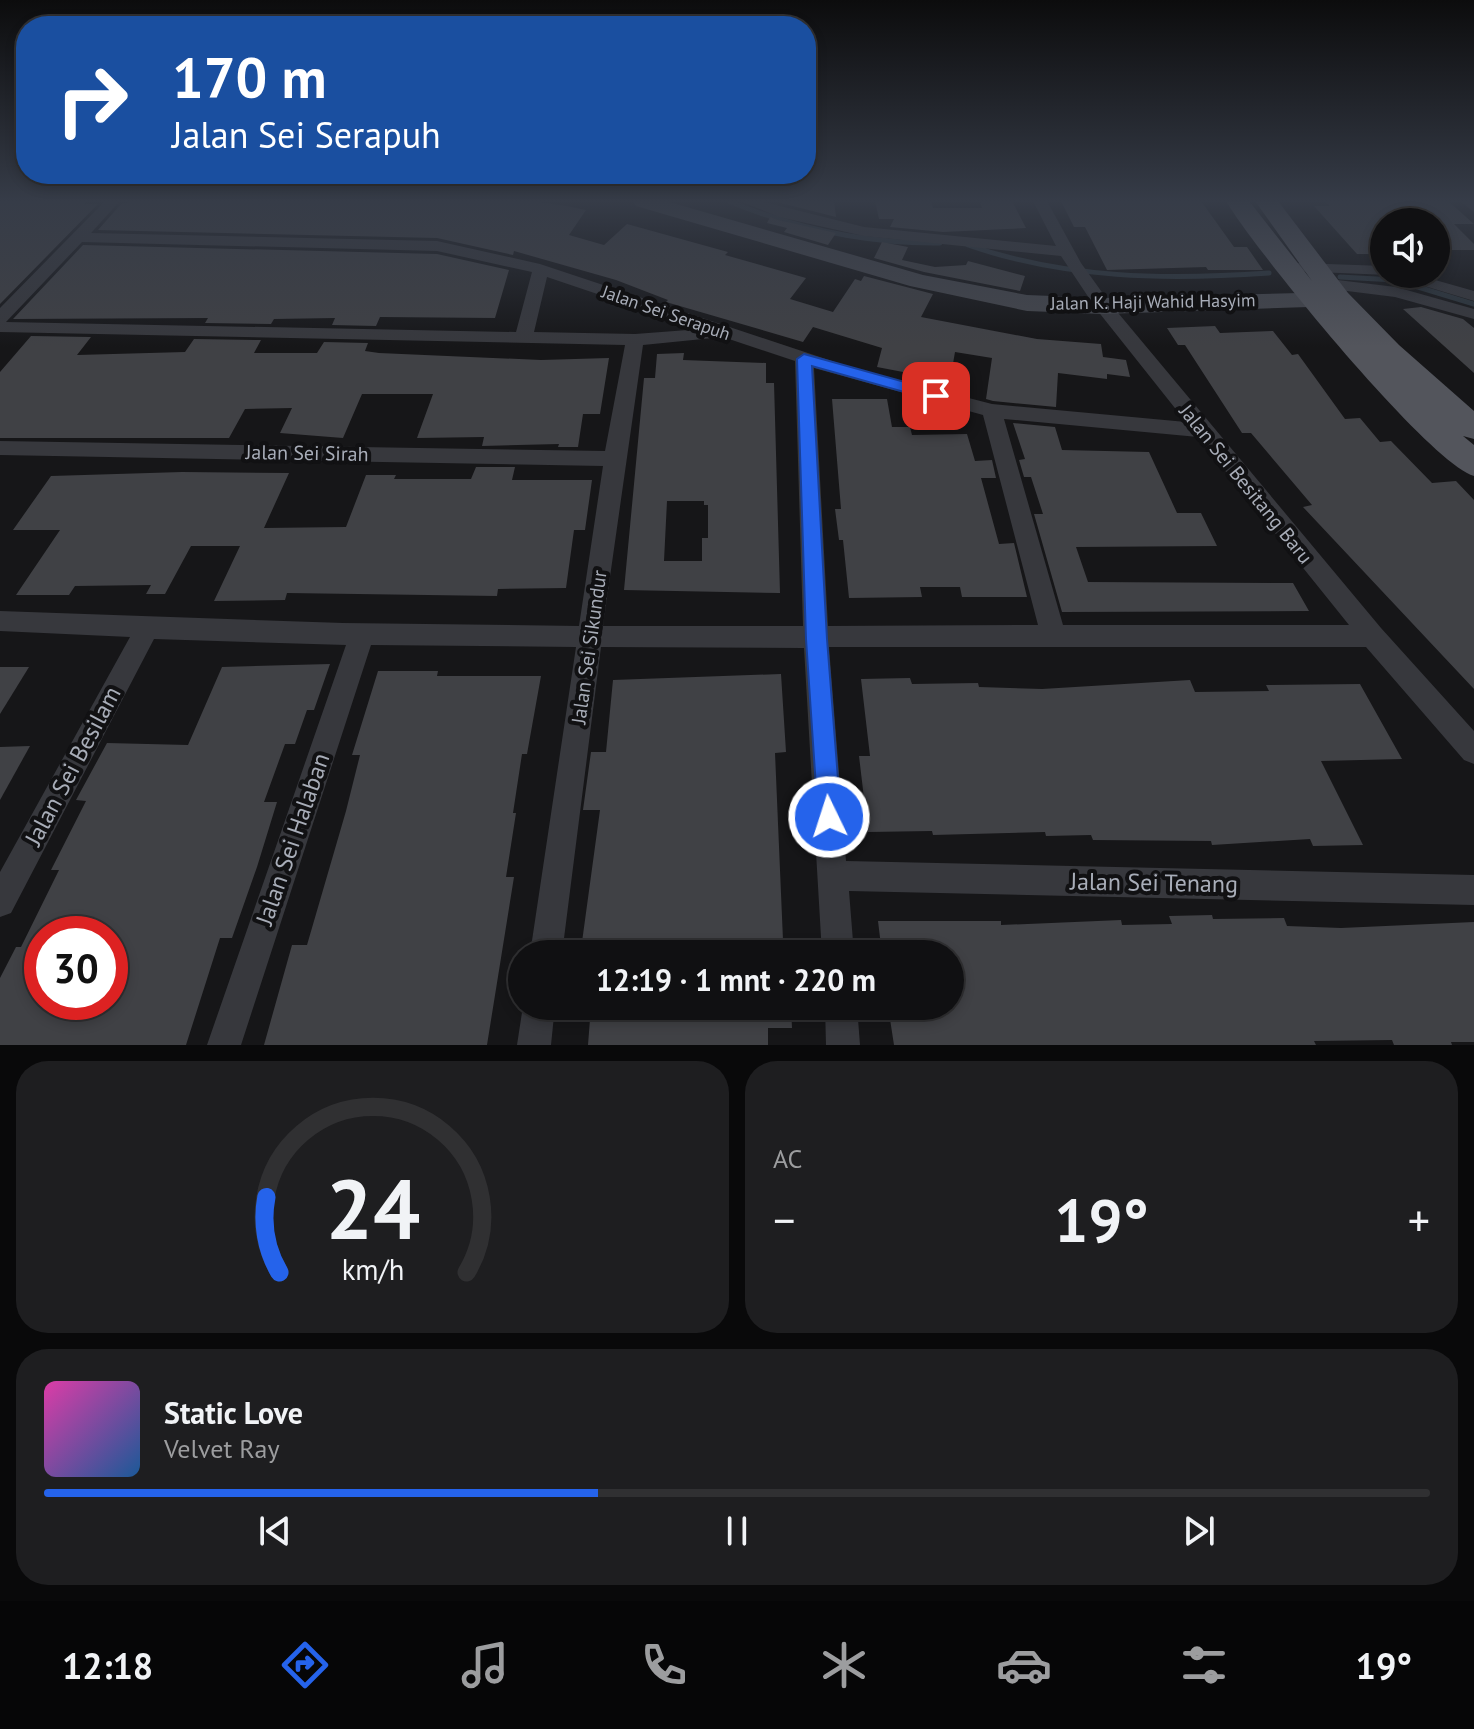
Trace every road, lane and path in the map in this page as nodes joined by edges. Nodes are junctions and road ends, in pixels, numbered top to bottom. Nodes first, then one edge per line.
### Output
1 (66, 250) edge
2 (453, 250) edge
3 (814, 250) edge
4 (1012, 250) edge
5 (1066, 250) edge
6 (1273, 250) edge
7 (1299, 250) edge
8 (1070, 258) junction
9 (541, 270) junction
10 (1370, 275) edge
11 (1324, 288) junction
12 (1446, 288) edge
13 (1474, 296) edge
14 (1103, 306) junction
15 (1474, 314) edge
16 (0, 318) edge
17 (0, 327) edge
18 (725, 333) junction
19 (523, 339) junction
20 (635, 340) junction
21 (804, 359) junction
22 (992, 411) junction
23 (1474, 428) edge
24 (1201, 430) junction
25 (0, 448) edge
26 (614, 459) junction
27 (1474, 464) edge
28 (0, 621) edge
29 (147, 629) junction
30 (363, 632) junction
31 (1053, 634) junction
32 (591, 636) junction
33 (1372, 636) junction
34 (816, 639) junction
35 (1474, 751) edge
36 (834, 876) junction
37 (1474, 890) edge
38 (0, 902) edge
39 (548, 940) edge
40 (837, 940) edge
41 (537, 1020) edge
42 (842, 1020) edge
43 (224, 1045) edge
44 (534, 1045) edge
45 (843, 1045) edge

1 - 16 street
2 - 9 street, Jalan Sei Serapuh
3 - 14 street, Jalan K. Haji Wahid Hasyim
4 - 8 street
5 - 8 street, Jalan Sei Besitang Baru
6 - 11 main road
7 - 11 main road
8 - 14 street, Jalan Sei Besitang Baru
9 - 18 street, Jalan Sei Serapuh
9 - 19 street
10 - 11 street
11 - 14 street, Jalan K. Haji Wahid Hasyim
11 - 15 street
11 - 23 main road
11 - 27 main road
12 - 13 street
14 - 24 street, Jalan Sei Besitang Baru
17 - 19 street
18 - 20 street
18 - 21 street, Jalan Sei Serapuh
19 - 20 street
20 - 26 street, Jalan Sei Sikundur
21 - 22 street, Jalan Sei Serapuh
21 - 34 street
22 - 24 street, Jalan Sei Serapuh
22 - 31 street
24 - 33 street, Jalan Sei Besitang Baru
25 - 26 street, Jalan Sei Sirah
26 - 32 street, Jalan Sei Sikundur
28 - 29 street
29 - 30 street
29 - 38 street, Jalan Sei Besilam
30 - 32 street
30 - 43 street, Jalan Sei Halaban
31 - 33 street
31 - 34 street
32 - 34 street
32 - 39 street, Jalan Sei Sikundur
33 - 35 street, Jalan Sei Besitang Baru
34 - 36 street
36 - 37 street, Jalan Sei Tenang
36 - 40 street
41 - 44 street
42 - 45 street

